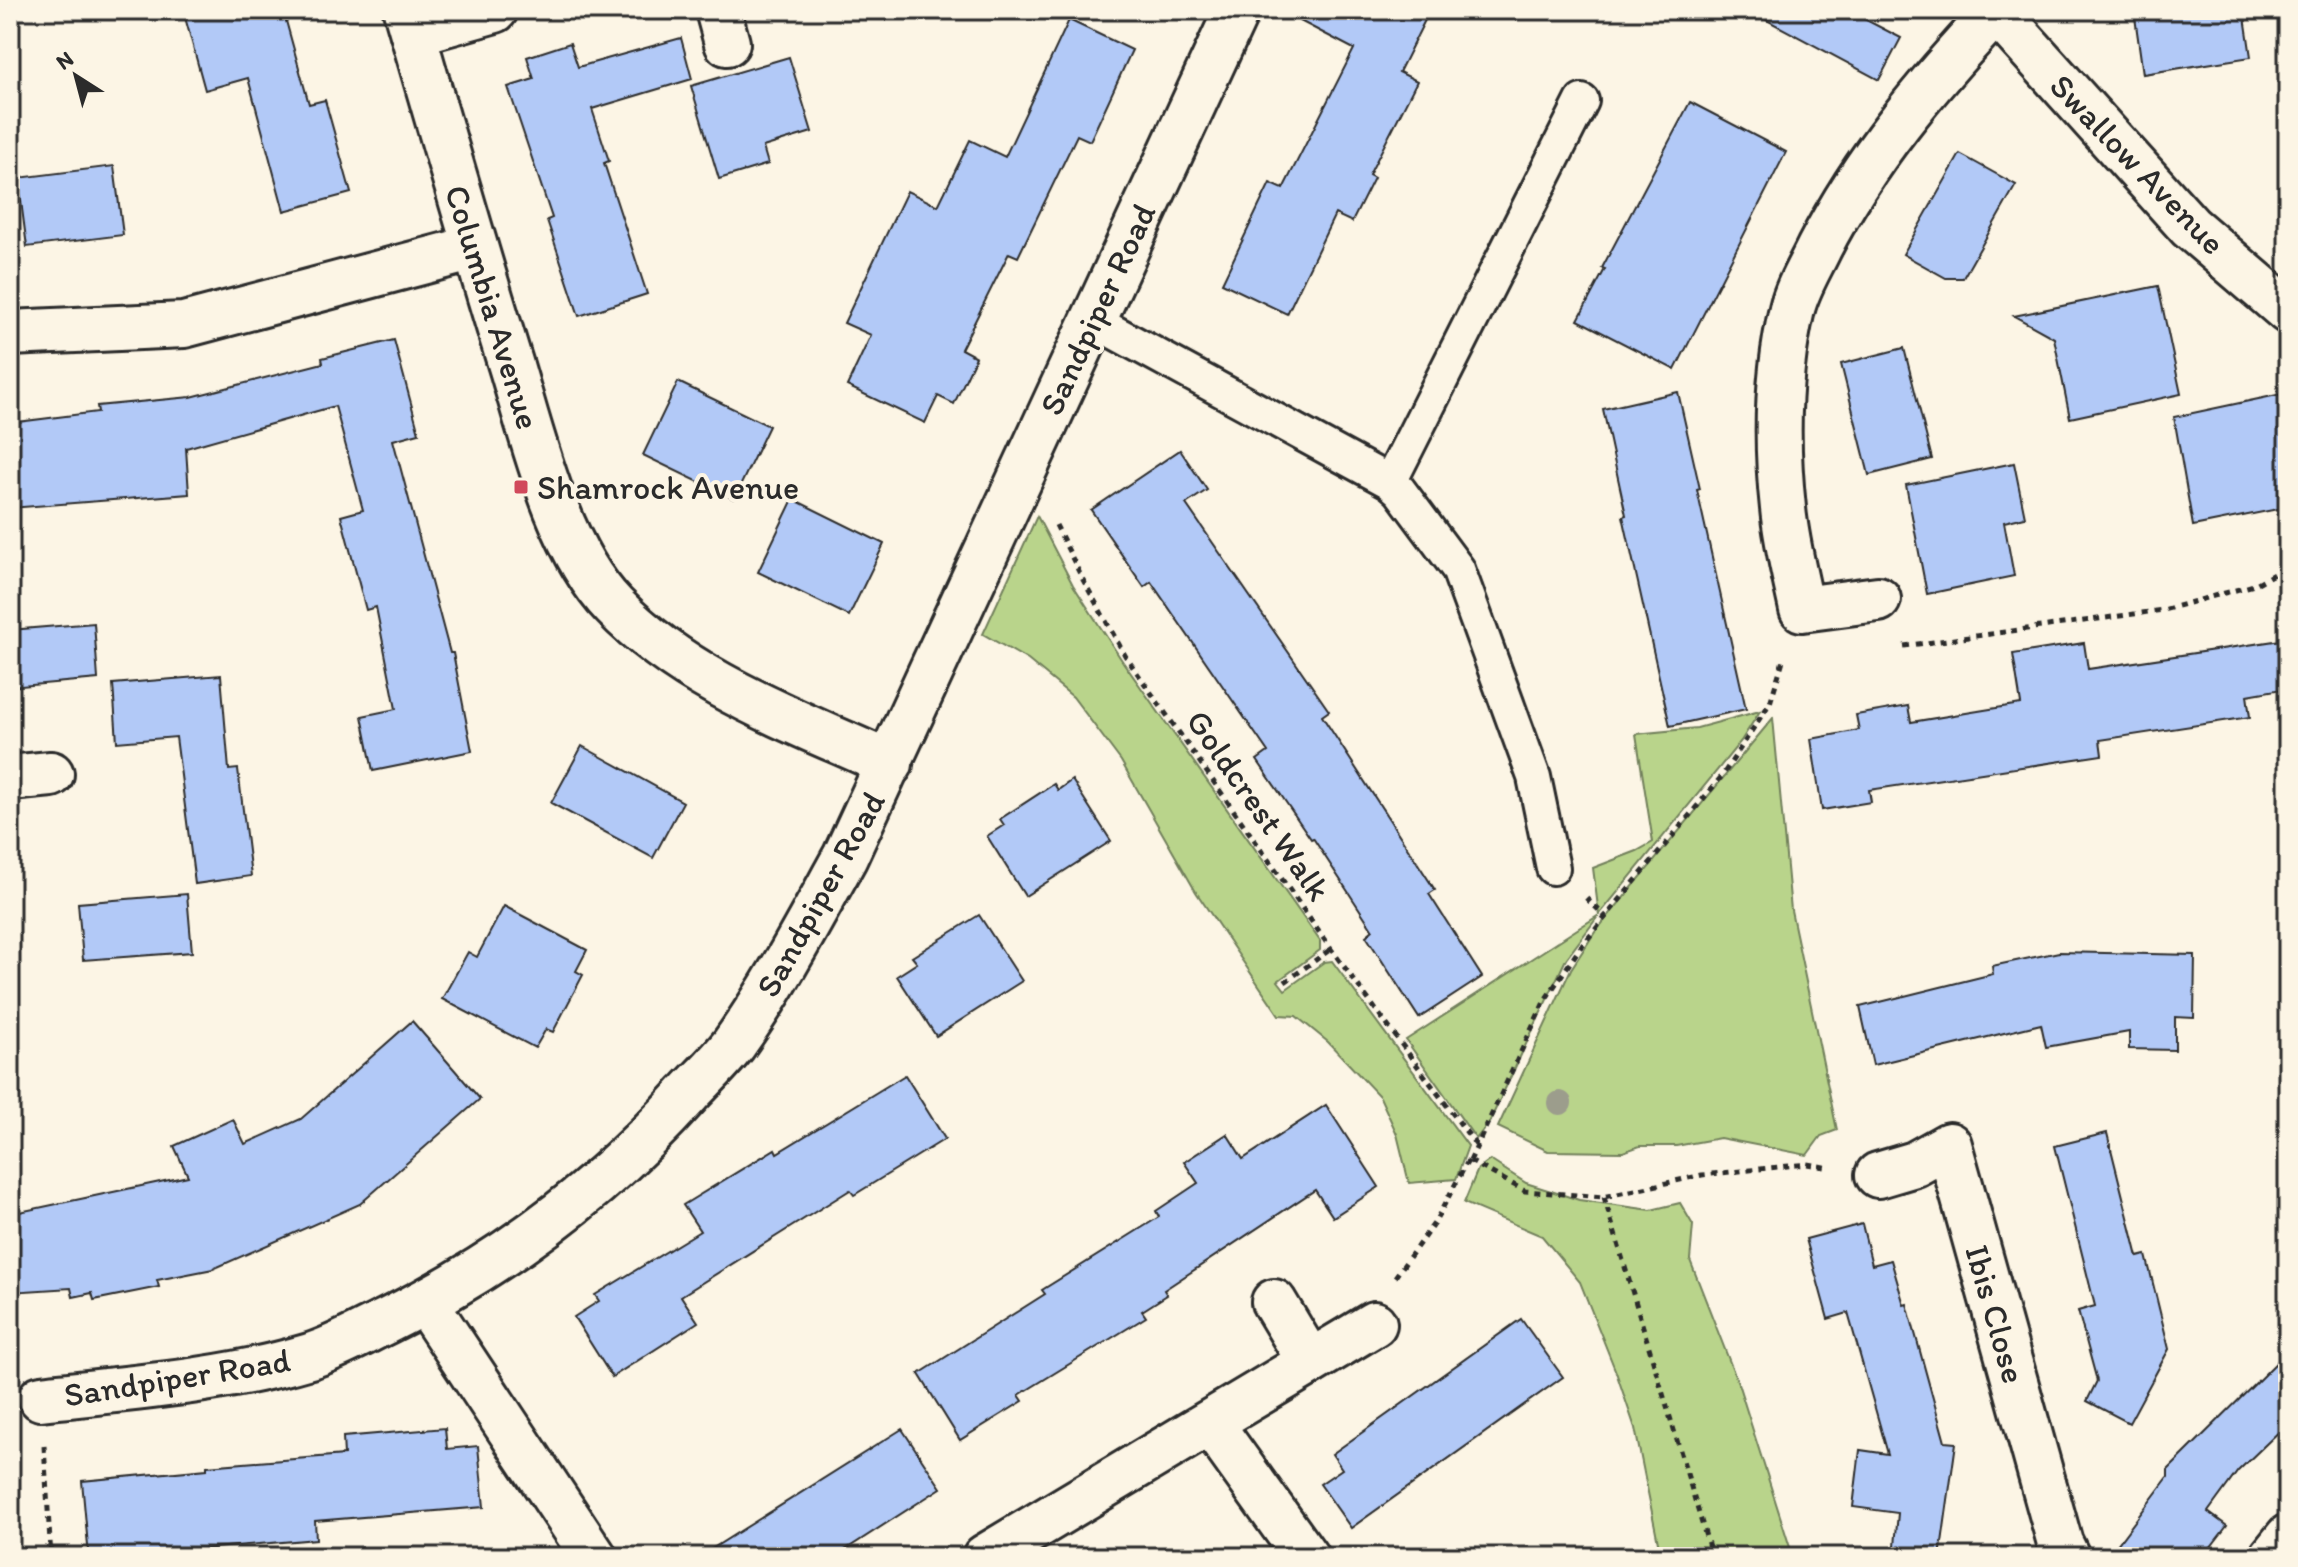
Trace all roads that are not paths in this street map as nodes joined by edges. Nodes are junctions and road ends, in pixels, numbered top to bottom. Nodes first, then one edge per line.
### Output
1 (495, 10) edge
2 (1237, 10) edge
3 (1995, 10) edge
4 (409, 21) edge
5 (1582, 101) dead end
6 (474, 248) junction
7 (2288, 311) edge
8 (1092, 320) junction
9 (10, 333) edge
10 (1390, 482) junction
11 (1878, 599) road end
12 (890, 764) junction
13 (1553, 868) dead end
14 (1878, 1175) road end
15 (425, 1302) junction
16 (1274, 1302) dead end
17 (1374, 1324) road end
18 (1310, 1362) junction
19 (41, 1398) road end
20 (1210, 1423) junction
21 (2288, 1537) edge
22 (594, 1557) edge
23 (985, 1557) edge
24 (1306, 1557) edge
25 (2067, 1557) edge
26 (2272, 1557) edge

1 - 4 street
2 - 8 street, Sandpiper Road
3 - 7 street, Swallow Avenue
3 - 11 street
4 - 6 street, Columbia Avenue
5 - 10 lane
6 - 9 street
6 - 12 street, Columbia Avenue
8 - 10 lane
8 - 12 street, Sandpiper Road
10 - 13 lane
12 - 15 street, Sandpiper Road
14 - 25 street, Ibis Close
15 - 19 street, Sandpiper Road
15 - 22 street
16 - 18 street
17 - 18 street
18 - 20 street
20 - 23 street
20 - 24 street
21 - 26 street

